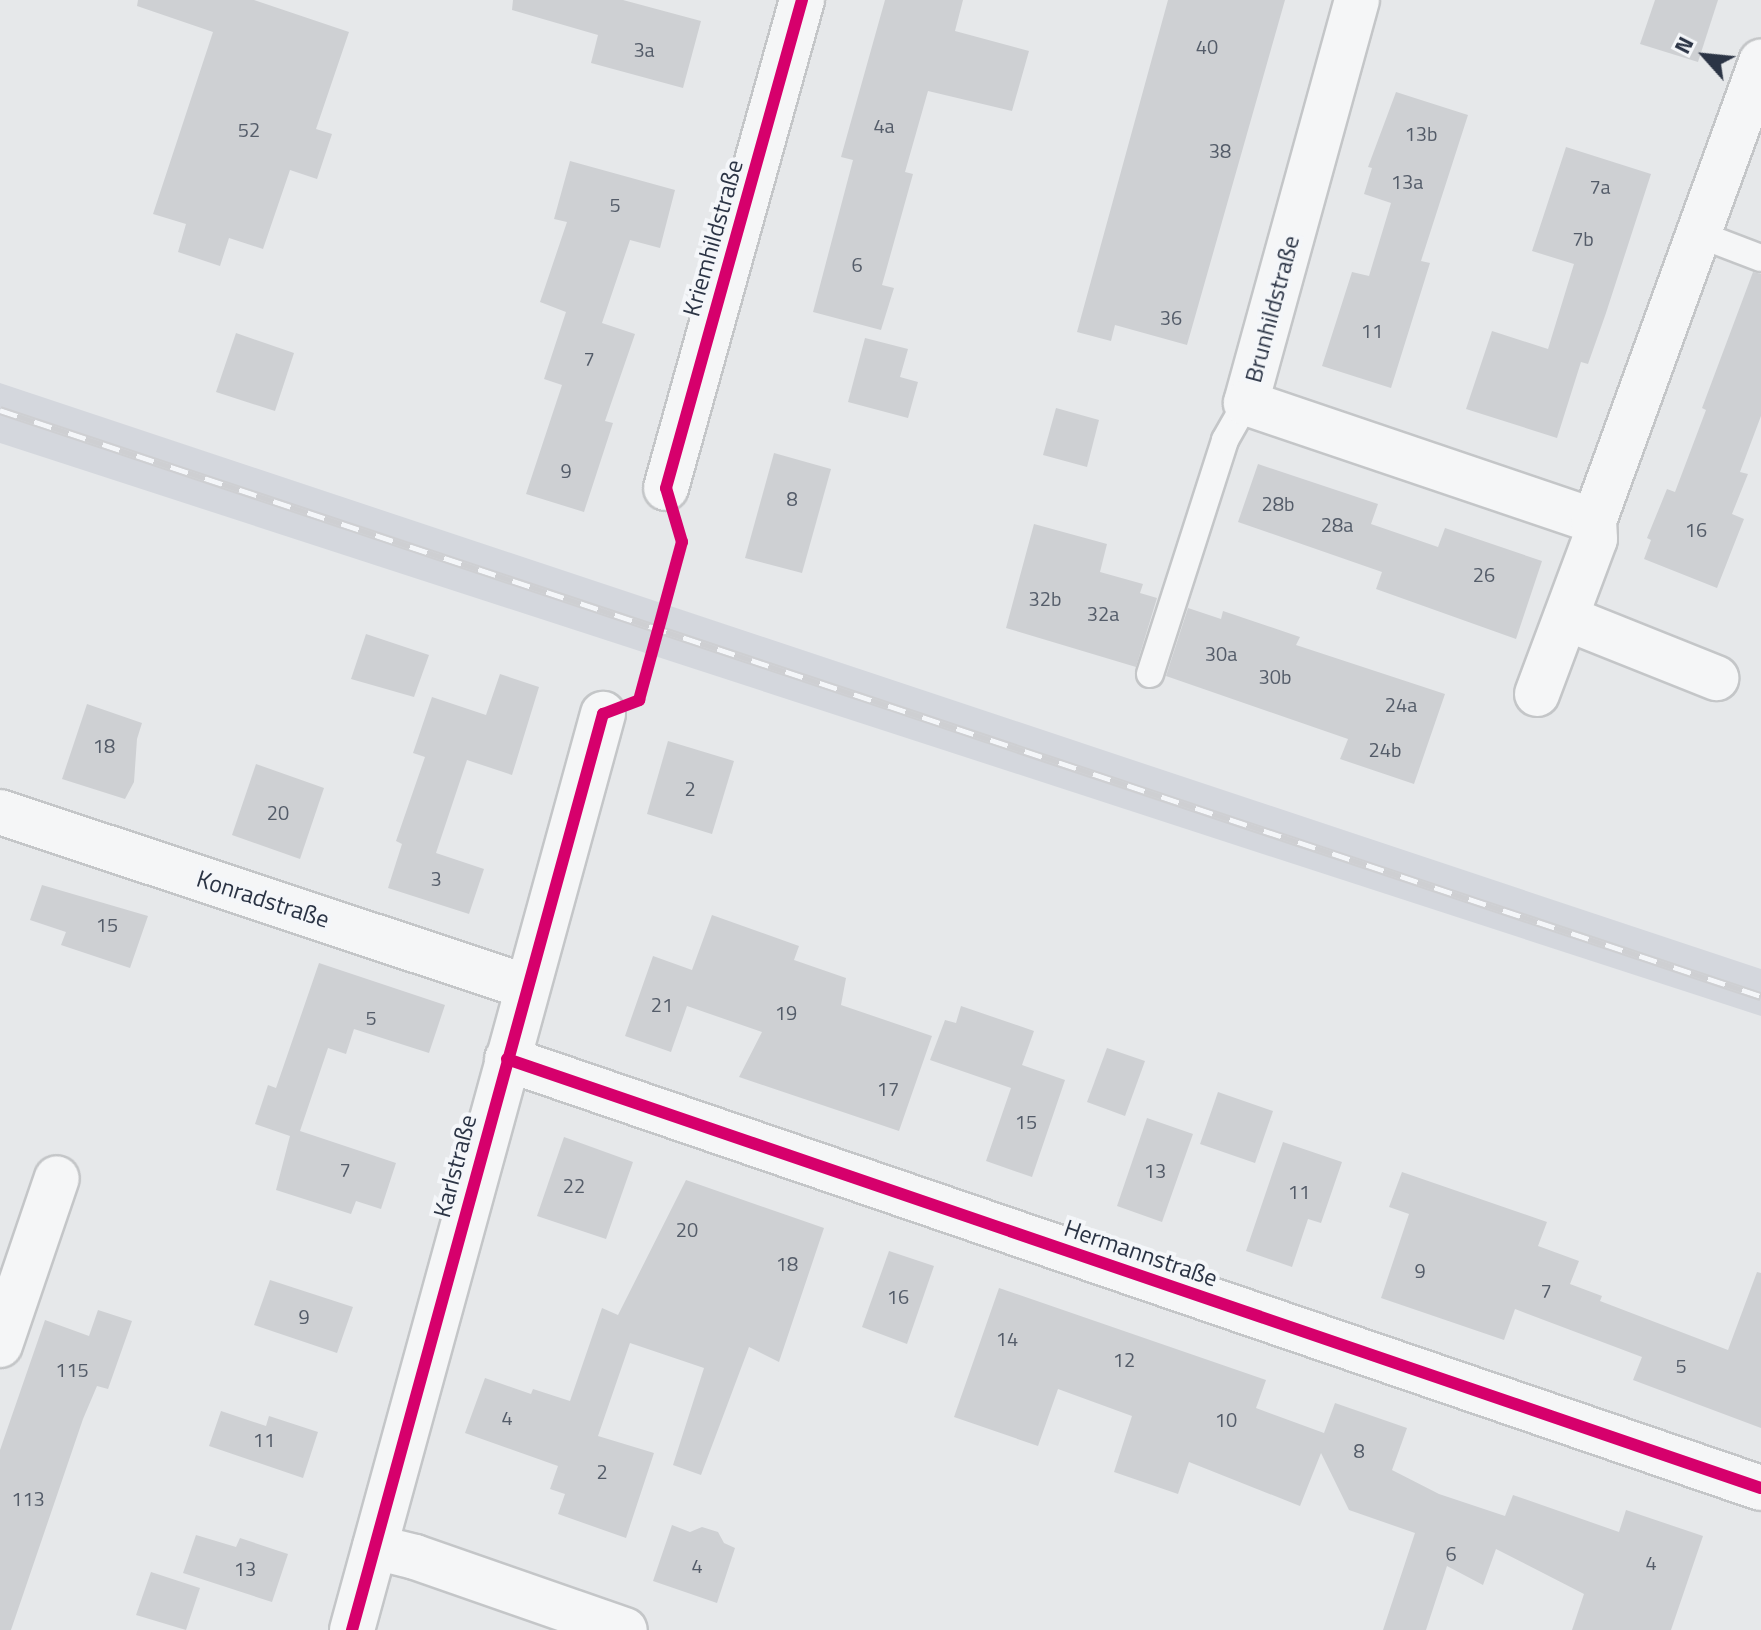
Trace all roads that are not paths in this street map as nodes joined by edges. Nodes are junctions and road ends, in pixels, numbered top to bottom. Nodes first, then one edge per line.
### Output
1 (802, 0) edge
2 (1357, 0) edge
3 (1761, 61) edge
4 (1698, 234) junction
5 (1761, 258) edge
6 (1246, 403) junction
7 (666, 488) dead end
8 (1594, 521) junction
9 (1566, 618) junction
10 (1150, 674) dead end
11 (1716, 678) dead end
12 (1537, 694) dead end
13 (603, 714) dead end
14 (0, 812) edge
15 (527, 987) junction
16 (507, 1059) junction
17 (57, 1178) dead end
18 (0, 1345) edge
19 (1761, 1488) edge
20 (375, 1547) junction
21 (352, 1630) edge
22 (625, 1630) edge

1 - 7 street, Kriemhildstraße
2 - 6 street, Brunhildstraße
3 - 4 street
4 - 5 lane
4 - 8 street
6 - 8 street, Brunhildstraße
6 - 10 lane
8 - 9 street
9 - 11 street
9 - 12 street
13 - 15 street, Karlstraße
14 - 15 street, Konradstraße
15 - 16 street, Karlstraße
16 - 19 street, Hermannstraße
16 - 20 street, Karlstraße
17 - 18 street
20 - 21 street, Karlstraße
20 - 22 street

